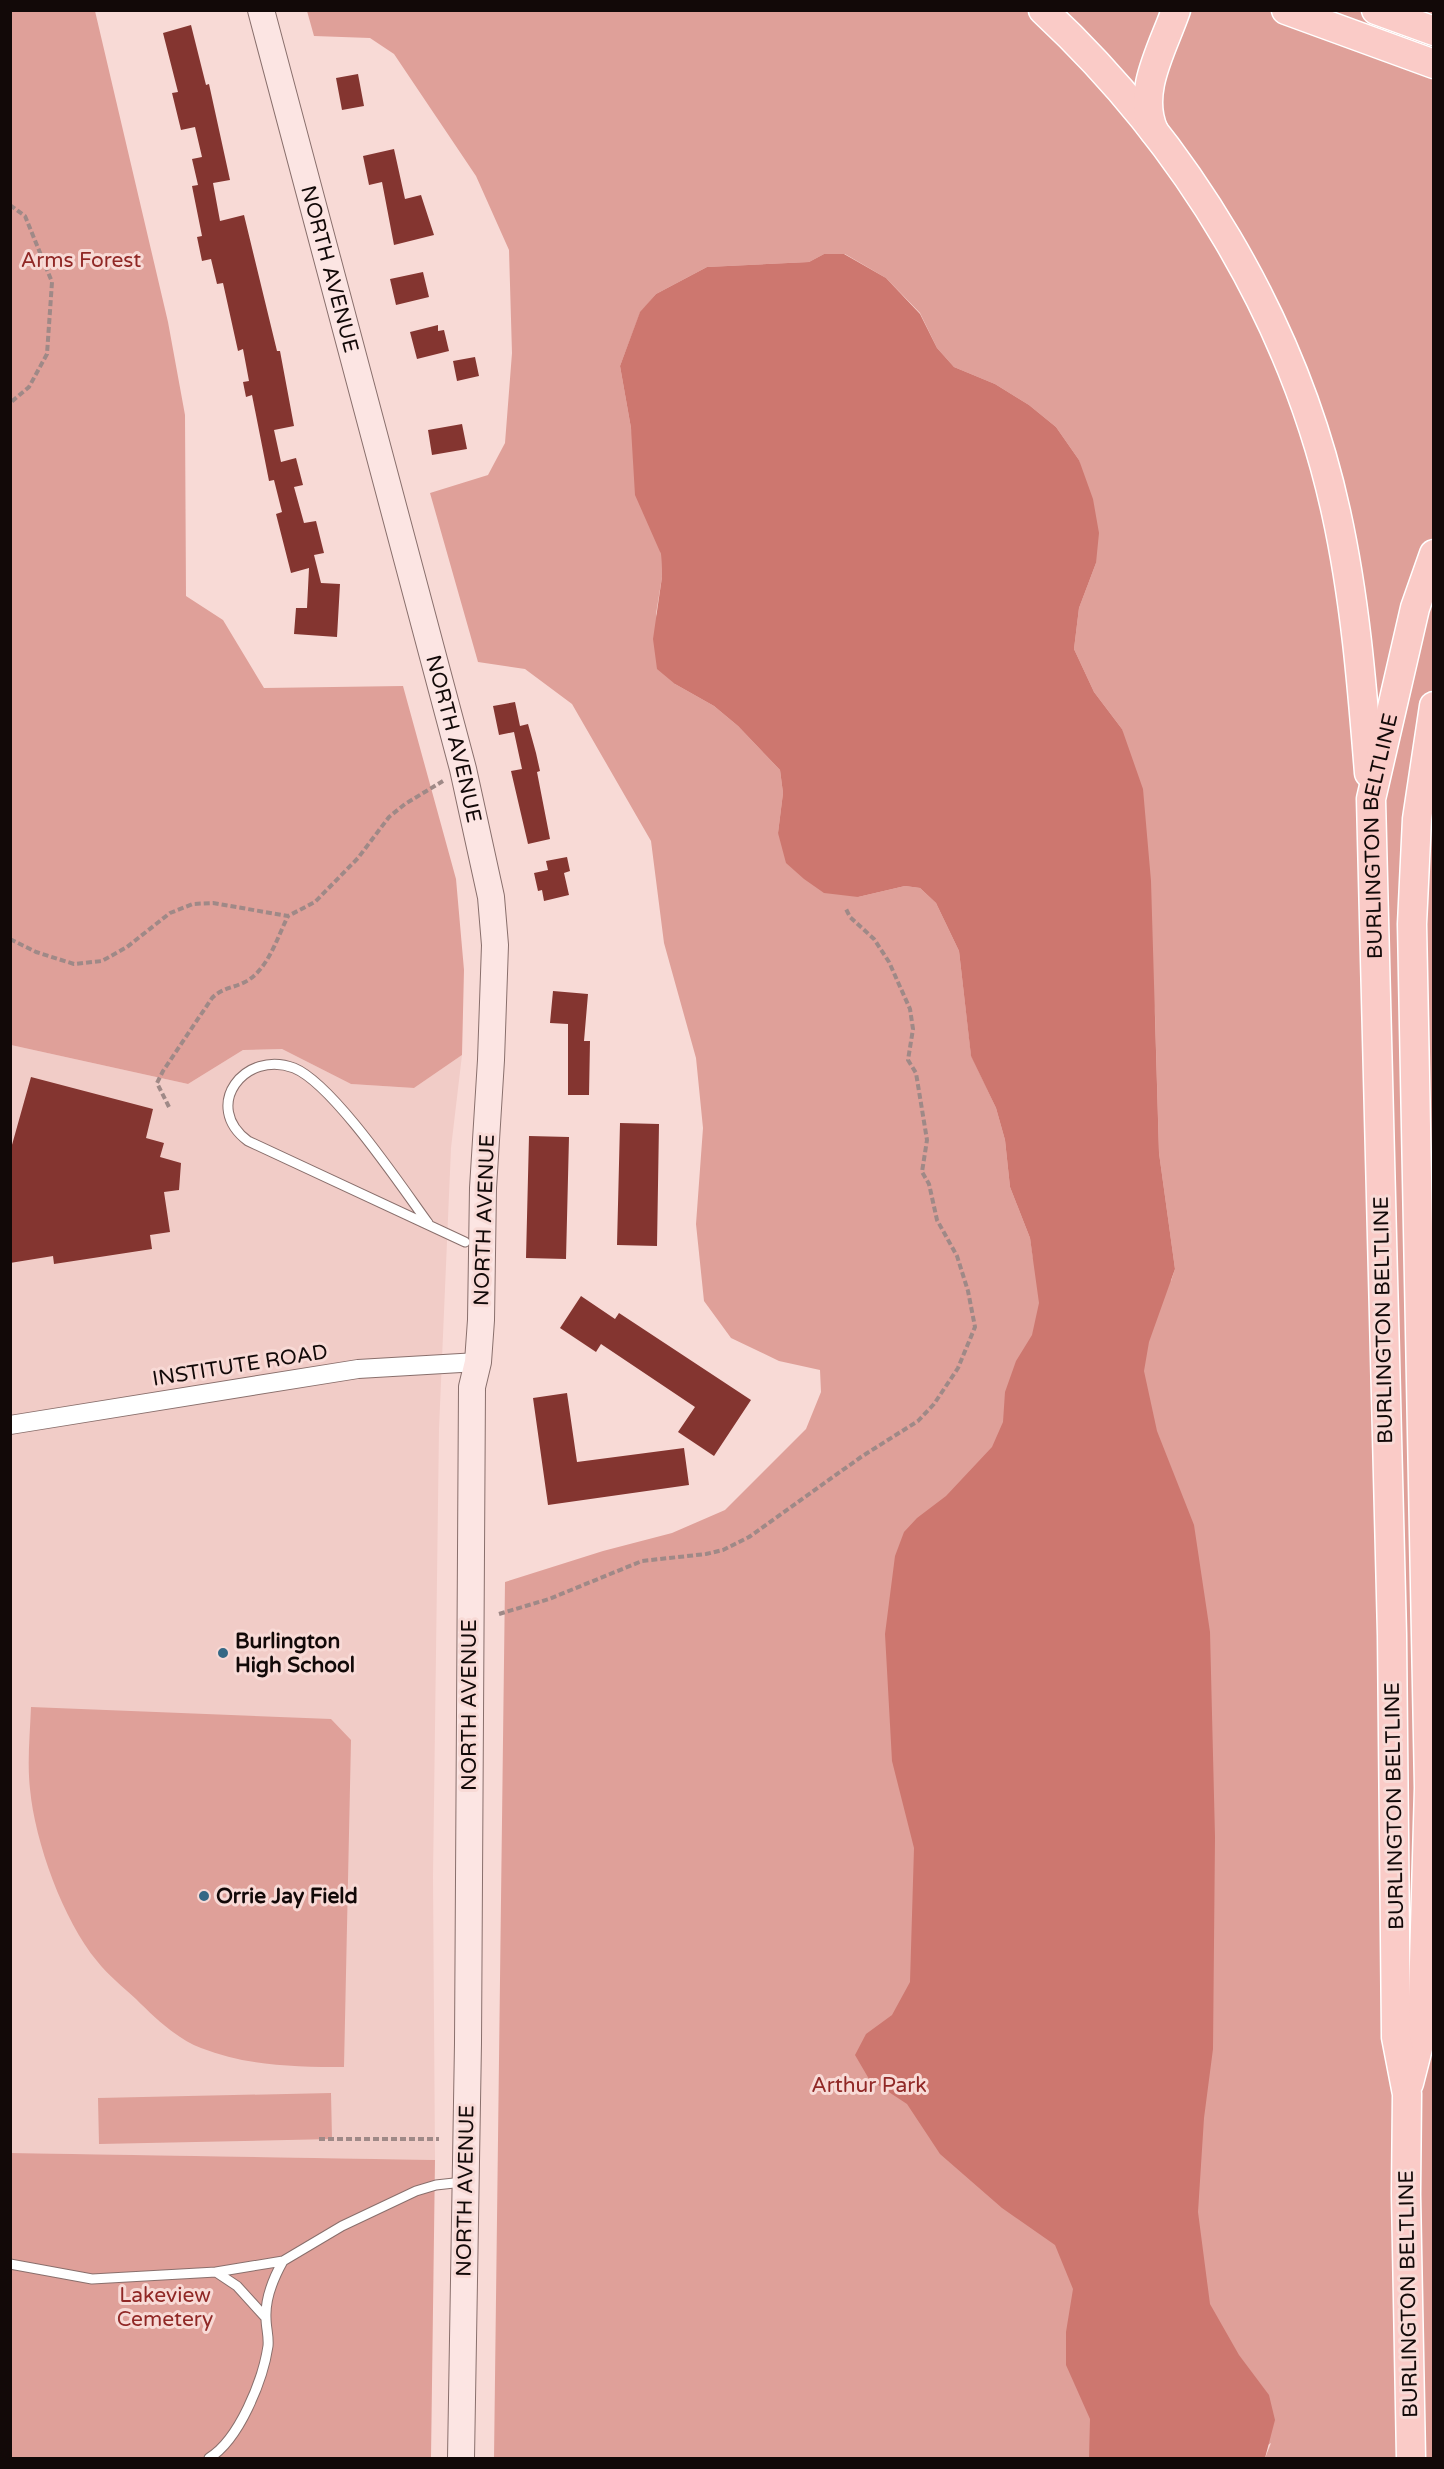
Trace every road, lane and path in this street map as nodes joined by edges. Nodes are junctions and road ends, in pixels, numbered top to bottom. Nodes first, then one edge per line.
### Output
1 (261, 10) edge
2 (1042, 10) edge
3 (1176, 10) edge
4 (1286, 10) edge
5 (1376, 10) edge
6 (1434, 32) edge
7 (1434, 64) edge
8 (1162, 145) junction
9 (10, 206) edge
10 (10, 403) edge
11 (1434, 554) edge
12 (1434, 706) edge
13 (463, 770) junction
14 (1371, 799) junction
15 (845, 907) dead end
16 (288, 916) junction
17 (10, 939) edge
18 (169, 1107) dead end
19 (428, 1222) junction
20 (465, 1242) dead end
21 (1434, 1321) edge
22 (478, 1362) junction
23 (10, 1425) edge
24 (1422, 1488) junction
25 (500, 1614) dead end
26 (1407, 2094) junction
27 (320, 2139) dead end
28 (439, 2139) dead end
29 (465, 2182) junction
30 (283, 2261) junction
31 (10, 2264) edge
32 (216, 2272) junction
33 (266, 2318) junction
34 (212, 2457) edge
35 (461, 2458) edge
36 (1411, 2458) edge

1 - 13 main road, NORTH AVENUE
2 - 8 main road
3 - 8 main road
4 - 7 main road
5 - 6 main road
8 - 14 main road
9 - 10 path
11 - 14 main road, BURLINGTON BELTLINE
12 - 24 main road, BURLINGTON BELTLINE
13 - 16 path
13 - 22 main road, NORTH AVENUE
14 - 26 main road, BURLINGTON BELTLINE
15 - 25 path
16 - 17 path
16 - 18 path
19 - 19 lane
19 - 20 lane
21 - 24 main road
22 - 23 street, INSTITUTE ROAD
22 - 29 main road, NORTH AVENUE
24 - 26 main road, BURLINGTON BELTLINE
26 - 36 main road, BURLINGTON BELTLINE
27 - 28 path
29 - 30 lane
29 - 35 main road, NORTH AVENUE
30 - 32 lane
30 - 33 lane
31 - 32 lane
32 - 33 lane
33 - 34 lane

